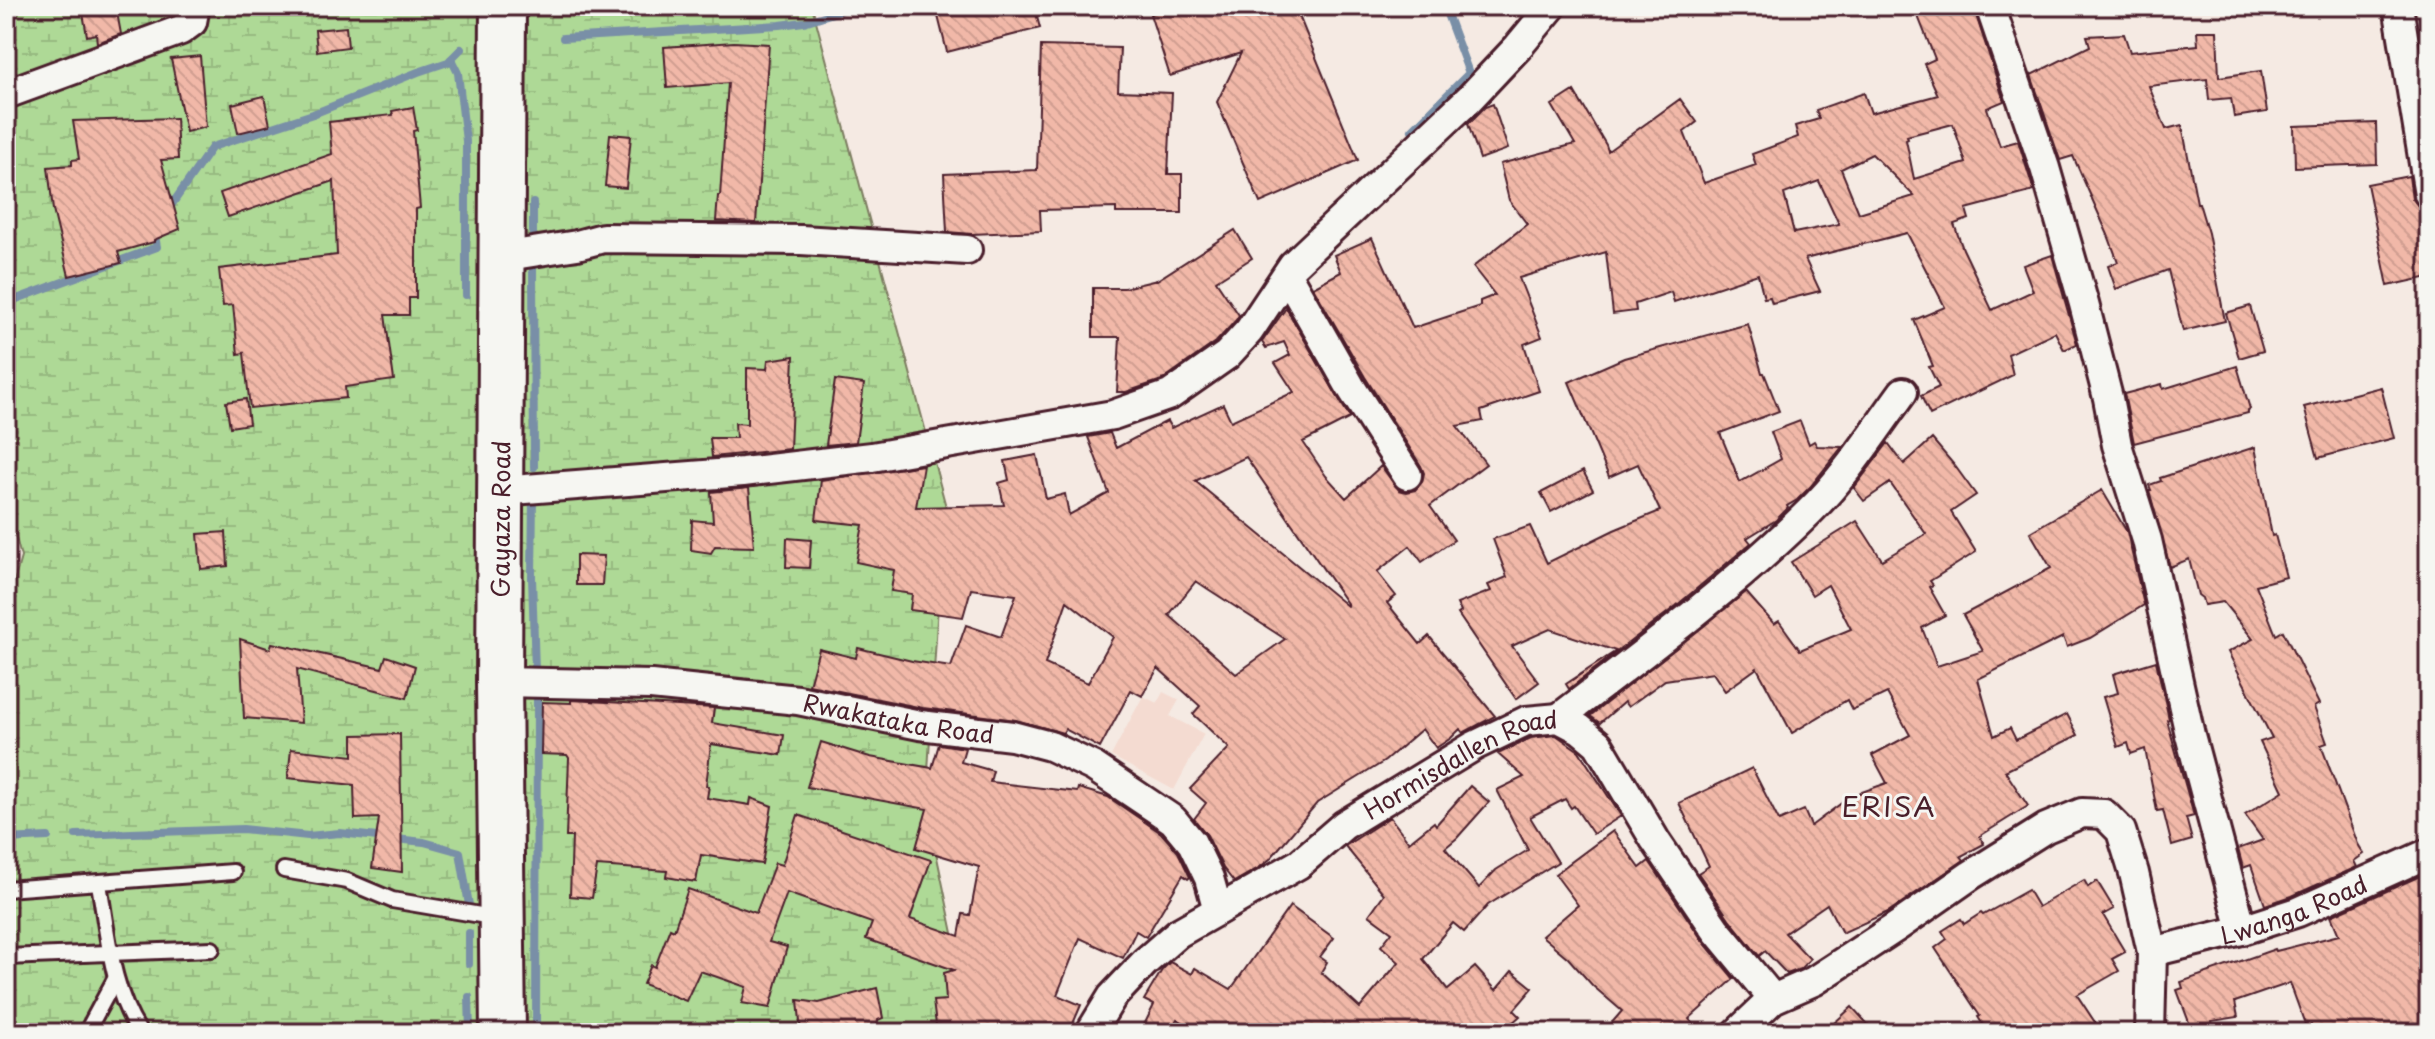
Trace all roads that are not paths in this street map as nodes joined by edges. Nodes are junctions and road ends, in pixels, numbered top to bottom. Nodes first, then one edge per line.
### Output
1 (195, 6) edge
2 (503, 6) edge
3 (1552, 6) edge
4 (1990, 6) edge
5 (2398, 6) edge
6 (6, 94) edge
7 (2429, 194) edge
8 (967, 250) dead end
9 (501, 257) junction
10 (1287, 275) junction
11 (1903, 392) dead end
12 (1407, 475) dead end
13 (500, 491) junction
14 (499, 682) junction
15 (1559, 718) junction
16 (2429, 853) edge
17 (284, 870) dead end
18 (233, 872) dead end
19 (99, 884) junction
20 (6, 889) edge
21 (1218, 910) junction
22 (502, 919) junction
23 (2242, 930) junction
24 (212, 949) dead end
25 (110, 951) junction
26 (2152, 952) junction
27 (6, 957) edge
28 (115, 979) junction
29 (1773, 999) junction
30 (86, 1033) edge
31 (140, 1033) edge
32 (503, 1033) edge
33 (1090, 1033) edge
34 (1737, 1033) edge
35 (2150, 1033) edge

1 - 6 street
2 - 9 main road, Gayaza Road
3 - 10 street
4 - 23 street
5 - 7 street
8 - 9 street
9 - 13 main road, Gayaza Road
10 - 12 street
10 - 13 street
11 - 15 street
13 - 14 main road, Gayaza Road
14 - 21 street, Rwakataka Road
14 - 22 main road, Gayaza Road
15 - 21 street, Hormisdallen Road
15 - 29 street, Hormisdallen Road
16 - 23 street, Lwanga Road
17 - 22 lane
18 - 19 lane
19 - 20 lane
19 - 25 lane
21 - 33 street, Hormisdallen Road
22 - 32 main road, Gayaza Road
23 - 26 street, Lwanga Road
24 - 25 lane
25 - 27 lane
25 - 28 lane
26 - 29 street
26 - 35 street
28 - 30 lane
28 - 31 lane
29 - 34 street

